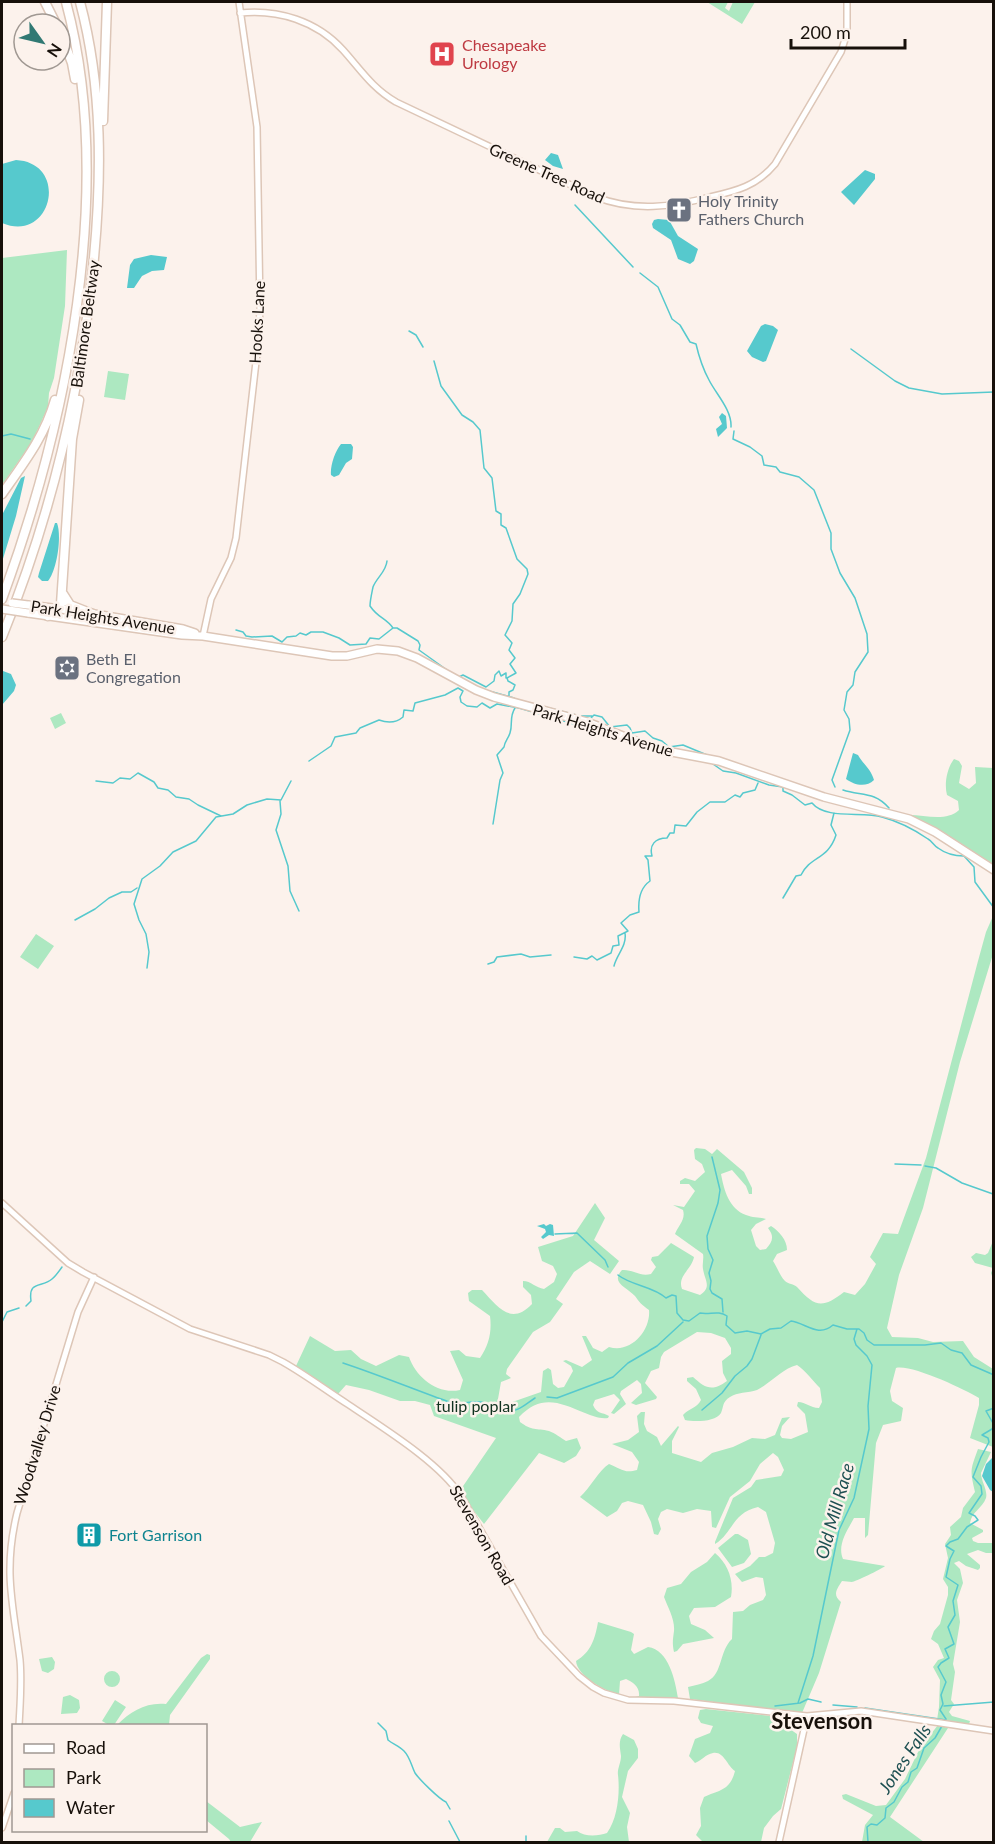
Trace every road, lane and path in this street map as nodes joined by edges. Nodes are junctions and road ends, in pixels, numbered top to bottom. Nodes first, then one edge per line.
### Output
1 (66, 2) edge
2 (80, 2) edge
3 (104, 2) edge
4 (239, 2) edge
5 (847, 2) edge
6 (240, 13) junction
7 (72, 65) edge
8 (87, 148) junction
9 (99, 151) junction
10 (69, 350) junction
11 (82, 352) junction
12 (2, 494) edge
13 (63, 590) junction
14 (2, 601) edge
15 (2, 609) edge
16 (28, 609) junction
17 (59, 609) junction
18 (93, 614) junction
19 (48, 616) junction
20 (136, 621) junction
21 (172, 627) junction
22 (153, 631) junction
23 (203, 636) junction
24 (2, 637) edge
25 (993, 870) edge
26 (2, 1203) edge
27 (94, 1278) junction
28 (807, 1716) junction
29 (19, 1724) edge
30 (993, 1731) edge
31 (12, 1799) edge
32 (2, 1828) edge
33 (779, 1842) edge

1 - 8 highway, Baltimore Beltway
2 - 9 highway, Baltimore Beltway
3 - 9 highway
4 - 6 street, Hooks Lane
5 - 6 street, Greene Tree Road
6 - 23 street, Hooks Lane
7 - 8 highway
8 - 10 highway, Baltimore Beltway
9 - 11 highway, Baltimore Beltway
10 - 12 highway
10 - 14 highway, Baltimore Beltway
11 - 13 highway
11 - 24 highway, Baltimore Beltway
13 - 17 highway
13 - 18 highway
14 - 16 main road, Park Heights Avenue, bridge
15 - 16 main road, Park Heights Avenue, bridge
16 - 17 main road, Park Heights Avenue
16 - 19 main road, Park Heights Avenue
17 - 18 main road, Park Heights Avenue
17 - 19 highway
18 - 20 main road, Park Heights Avenue
19 - 22 main road, Park Heights Avenue
20 - 21 main road, Park Heights Avenue
20 - 22 main road
21 - 22 main road
21 - 23 main road, Park Heights Avenue
22 - 23 main road, Park Heights Avenue
23 - 25 main road, Park Heights Avenue
26 - 27 street, Stevenson Road
27 - 28 street, Stevenson Road
27 - 29 street, Woodvalley Drive
28 - 30 street, Stevenson Road
28 - 33 street
31 - 32 street

